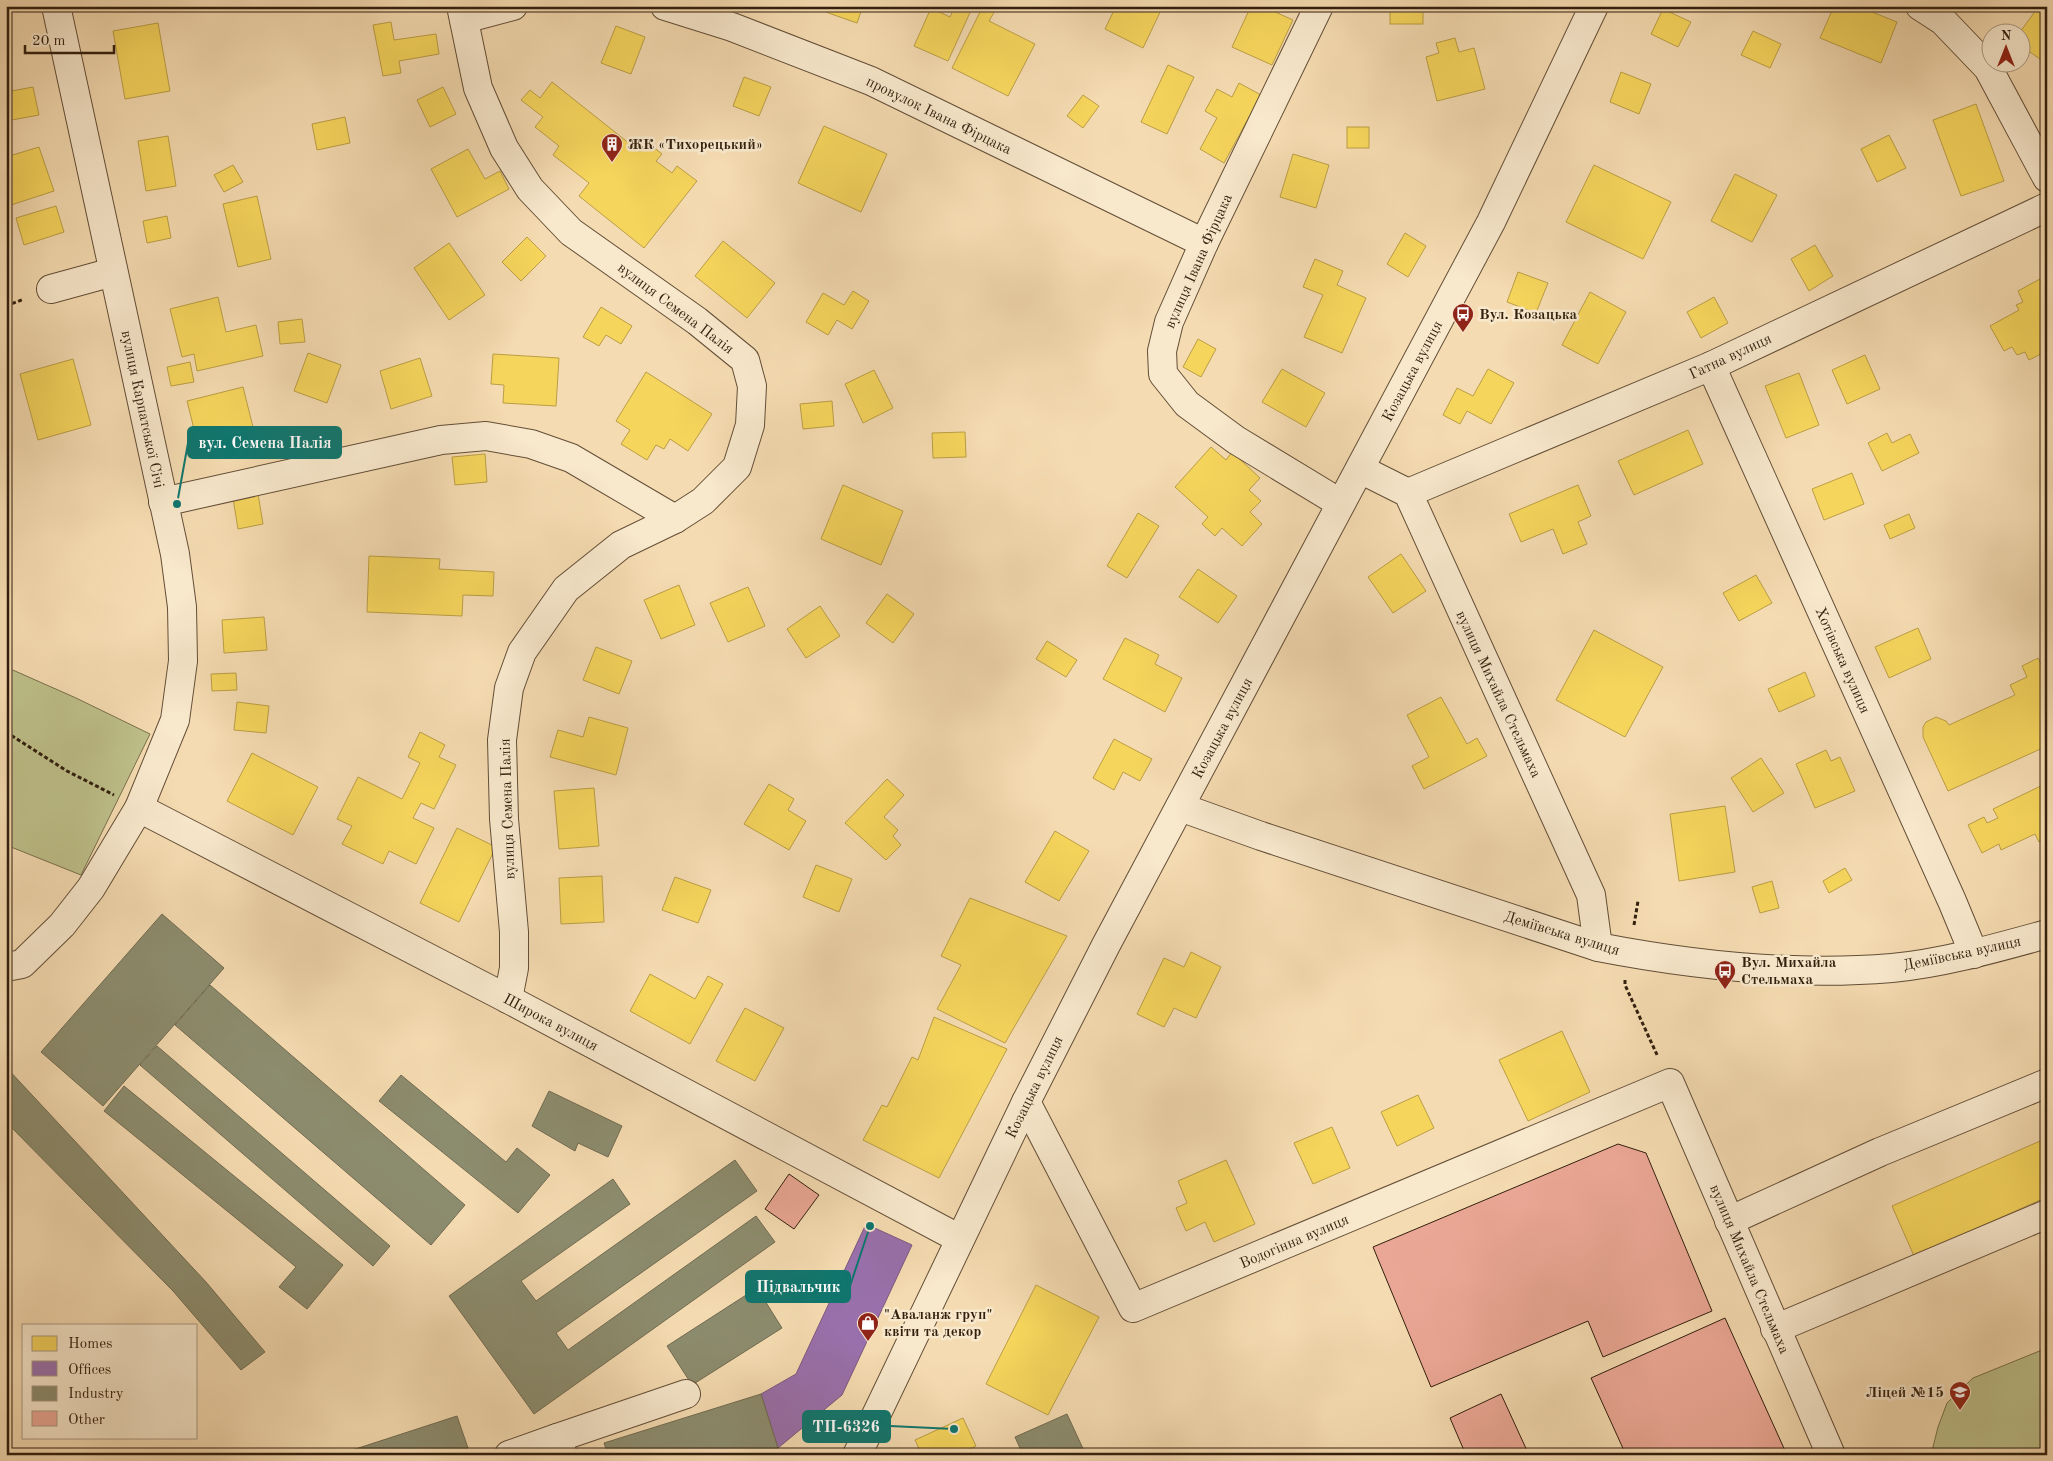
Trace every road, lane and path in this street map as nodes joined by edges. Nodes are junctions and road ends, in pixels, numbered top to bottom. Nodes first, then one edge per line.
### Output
1 (56, 6) edge
2 (513, 6) edge
3 (665, 6) edge
4 (1319, 6) edge
5 (1594, 6) edge
6 (1920, 6) edge
7 (462, 12) edge
8 (2047, 178) edge
9 (2047, 207) edge
10 (1204, 243) junction
11 (113, 272) junction
12 (51, 289) dead end
13 (1711, 366) junction
14 (1360, 469) junction
15 (1408, 493) junction
16 (163, 502) junction
17 (1340, 503) junction
18 (675, 519) junction
19 (6, 732) edge
20 (1180, 807) junction
21 (139, 808) junction
22 (2047, 934) edge
23 (1598, 947) junction
24 (1974, 954) junction
25 (6, 967) edge
26 (1625, 986) dead end
27 (508, 999) junction
28 (2047, 1082) edge
29 (1670, 1083) junction
30 (1026, 1102) junction
31 (2047, 1214) edge
32 (1729, 1221) junction
33 (960, 1239) junction
34 (1776, 1328) junction
35 (686, 1394) dead end
36 (560, 1446) edge
37 (509, 1455) edge
38 (857, 1455) edge
39 (1831, 1455) edge

1 - 11 street, вулиця Карпатської Січі
2 - 7 street
3 - 10 street, провулок Івана Фірцака
4 - 10 street, вулиця Івана Фірцака
5 - 14 street, Козацька вулиця
6 - 8 street
7 - 18 street, вулиця Семена Палія
9 - 13 street, Гатна вулиця
10 - 17 street, вулиця Івана Фірцака
11 - 12 street
11 - 16 street, вулиця Карпатської Січі
13 - 15 street, Гатна вулиця
13 - 24 street, Хотівська вулиця
14 - 15 street
14 - 17 street, Козацька вулиця
15 - 23 street, вулиця Михайла Стельмаха
16 - 18 street
16 - 21 street, вулиця Карпатської Січі
17 - 20 street, Козацька вулиця
18 - 27 street, вулиця Семена Палія
19 - 21 path
20 - 23 street, Деміївська вулиця
20 - 30 street, Козацька вулиця
21 - 25 street, вулиця Карпатської Січі
21 - 27 street, Широка вулиця
22 - 24 street, Деміївська вулиця
23 - 24 street, Деміївська вулиця
26 - 29 path
27 - 33 street, Широка вулиця
28 - 32 street
29 - 30 street, Водогінна вулиця
29 - 32 street, вулиця Михайла Стельмаха
30 - 33 street, Козацька вулиця
31 - 34 street
32 - 34 street, вулиця Михайла Стельмаха
33 - 38 street, Козацька вулиця
34 - 39 street, вулиця Михайла Стельмаха
35 - 36 street
36 - 37 street

